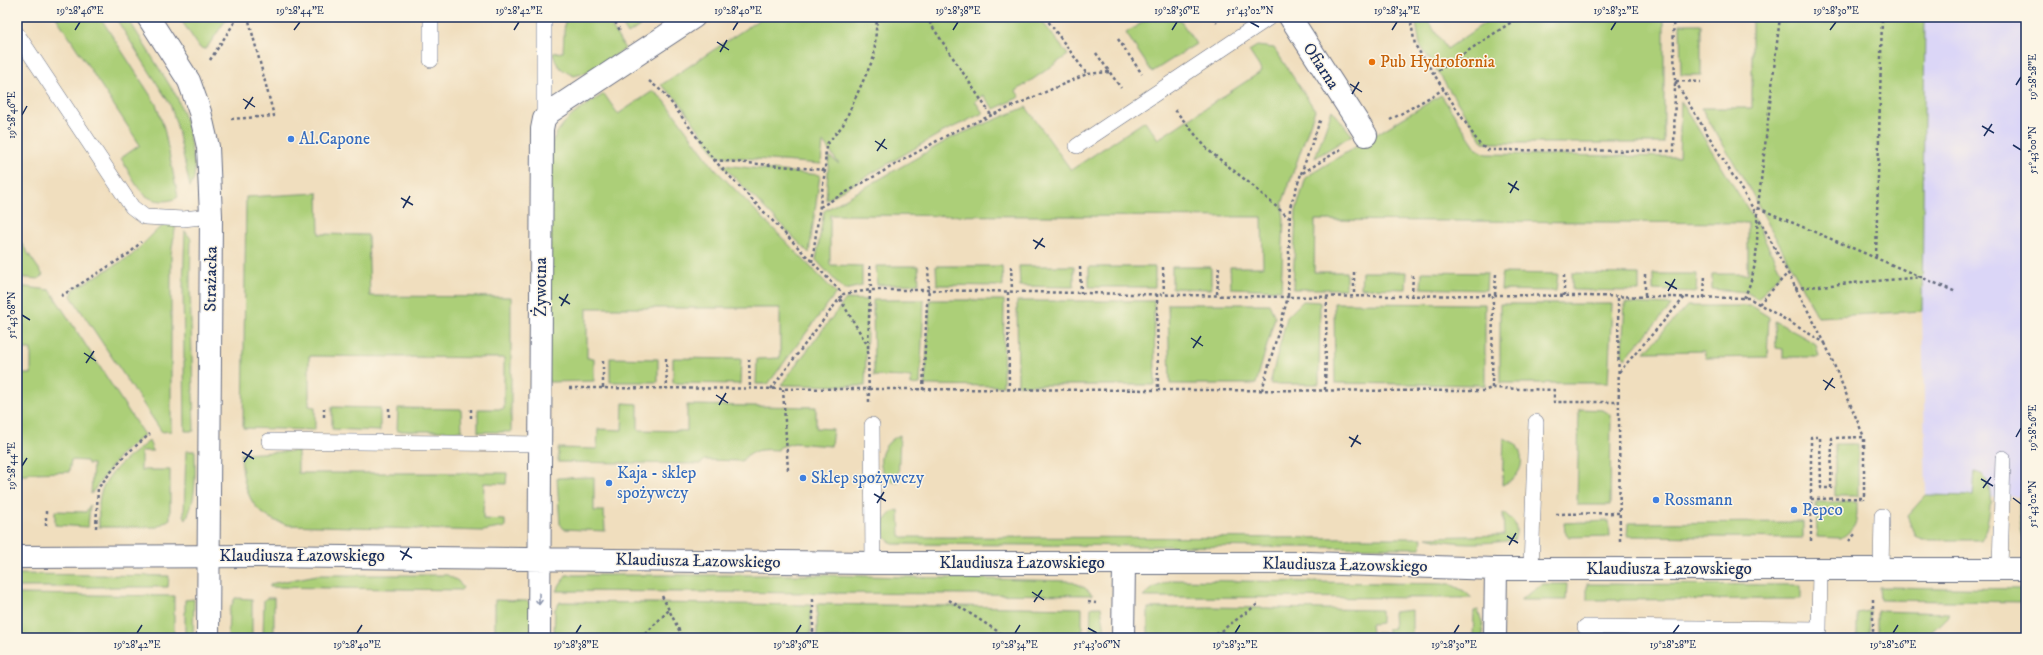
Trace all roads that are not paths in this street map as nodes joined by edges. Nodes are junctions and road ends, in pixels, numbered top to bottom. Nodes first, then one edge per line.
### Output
1 (148, 17) edge
2 (431, 17) edge
3 (544, 17) edge
4 (694, 17) edge
5 (1270, 17) edge
6 (1290, 17) edge
7 (17, 34) edge
8 (431, 60) dead end
9 (544, 119) junction
10 (1366, 135) road end
11 (1077, 146) dead end
12 (211, 216) junction
13 (1536, 422) dead end
14 (872, 424) road end
15 (269, 441) dead end
16 (540, 444) junction
17 (2003, 458) dead end
18 (1882, 516) dead end
19 (208, 556) junction
20 (17, 557) edge
21 (539, 560) junction
22 (873, 563) junction
23 (1124, 564) junction
24 (1496, 569) junction
25 (1531, 569) junction
26 (1820, 569) junction
27 (1877, 569) junction
28 (2000, 569) junction
29 (2026, 570) edge
30 (1585, 627) dead end
31 (208, 638) edge
32 (539, 638) edge
33 (1123, 638) edge
34 (1495, 638) edge

1 - 12 street, Strażacka
2 - 8 lane
3 - 9 lane
4 - 9 street
5 - 11 lane
6 - 10 street, Ofiarna
7 - 12 lane
9 - 16 street, Żywotna
12 - 19 street, Strażacka
13 - 25 lane
14 - 22 lane
15 - 16 lane
16 - 21 street, Żywotna
17 - 28 lane
18 - 27 lane
19 - 20 street, Klaudiusza Łazowskiego
19 - 21 street, Klaudiusza Łazowskiego
19 - 31 street, Strażacka
21 - 22 street, Klaudiusza Łazowskiego
21 -> 32 street, Żywotna
22 - 23 street, Klaudiusza Łazowskiego
23 - 24 street, Klaudiusza Łazowskiego
23 - 33 street
24 - 25 street, Klaudiusza Łazowskiego
24 - 34 street
25 - 26 street, Klaudiusza Łazowskiego
26 - 27 street, Klaudiusza Łazowskiego
26 - 30 lane
27 - 28 street, Klaudiusza Łazowskiego
28 - 29 street, Klaudiusza Łazowskiego

